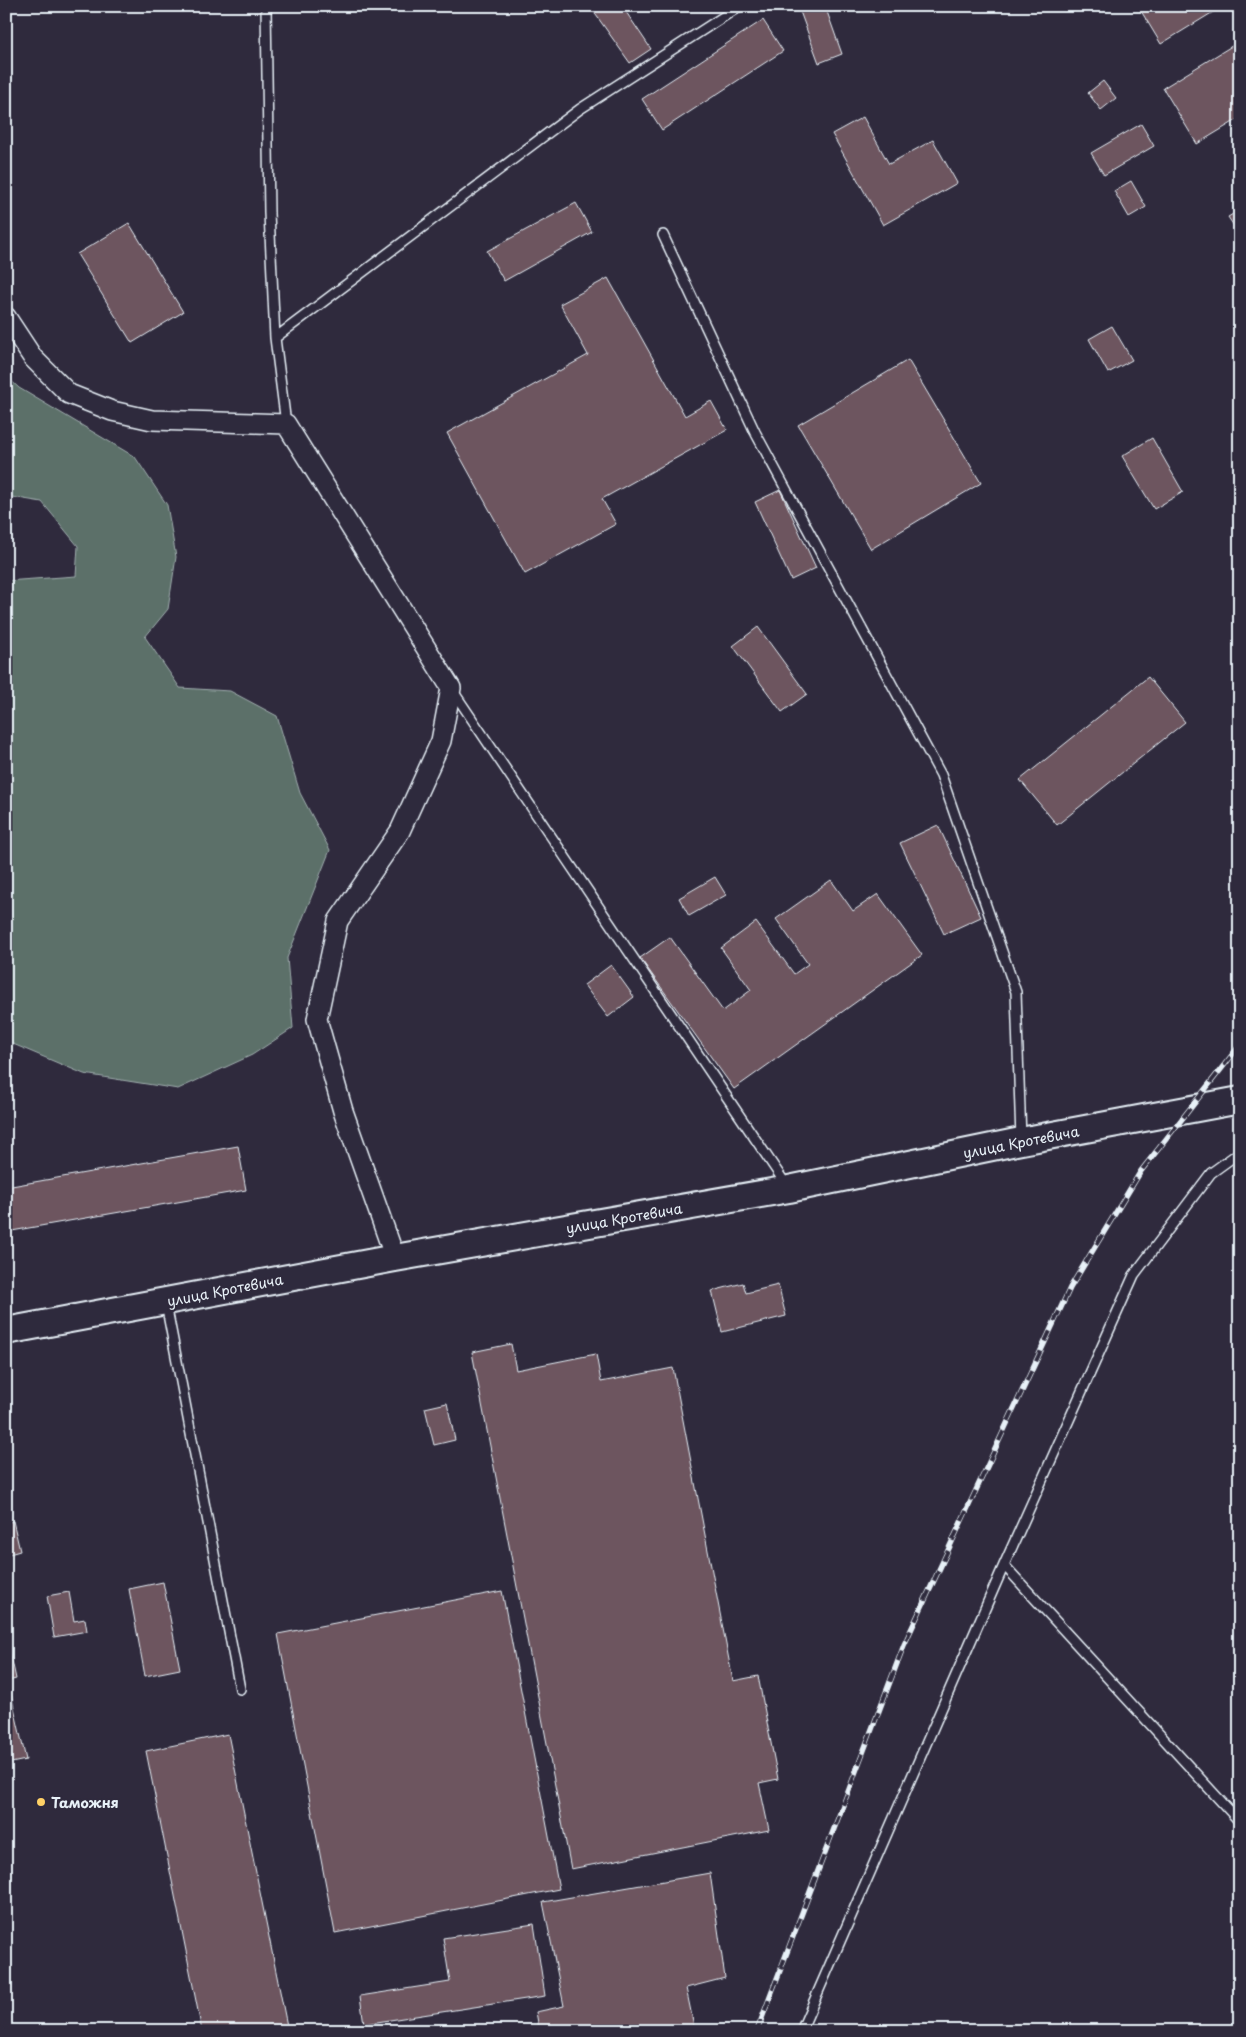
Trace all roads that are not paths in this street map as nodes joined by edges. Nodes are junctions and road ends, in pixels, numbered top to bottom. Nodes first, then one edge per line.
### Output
1 (266, 6) edge
2 (740, 6) edge
3 (663, 235) dead end
4 (6, 317) edge
5 (274, 338) junction
6 (286, 424) junction
7 (451, 688) junction
8 (1240, 1100) edge
9 (1021, 1142) junction
10 (1240, 1152) edge
11 (789, 1189) junction
12 (395, 1258) junction
13 (165, 1301) junction
14 (6, 1331) edge
15 (1004, 1565) junction
16 (240, 1688) dead end
17 (1240, 1822) edge
18 (801, 2031) edge

1 - 5 lane
2 - 5 lane
3 - 9 lane
4 - 6 street
5 - 6 lane
6 - 7 street
7 - 11 lane
7 - 12 street
8 - 9 street, улица Кротевича
9 - 11 street, улица Кротевича
10 - 15 lane
11 - 12 street, улица Кротевича
12 - 13 street, улица Кротевича
13 - 14 street, улица Кротевича
13 - 16 lane
15 - 17 lane
15 - 18 lane

